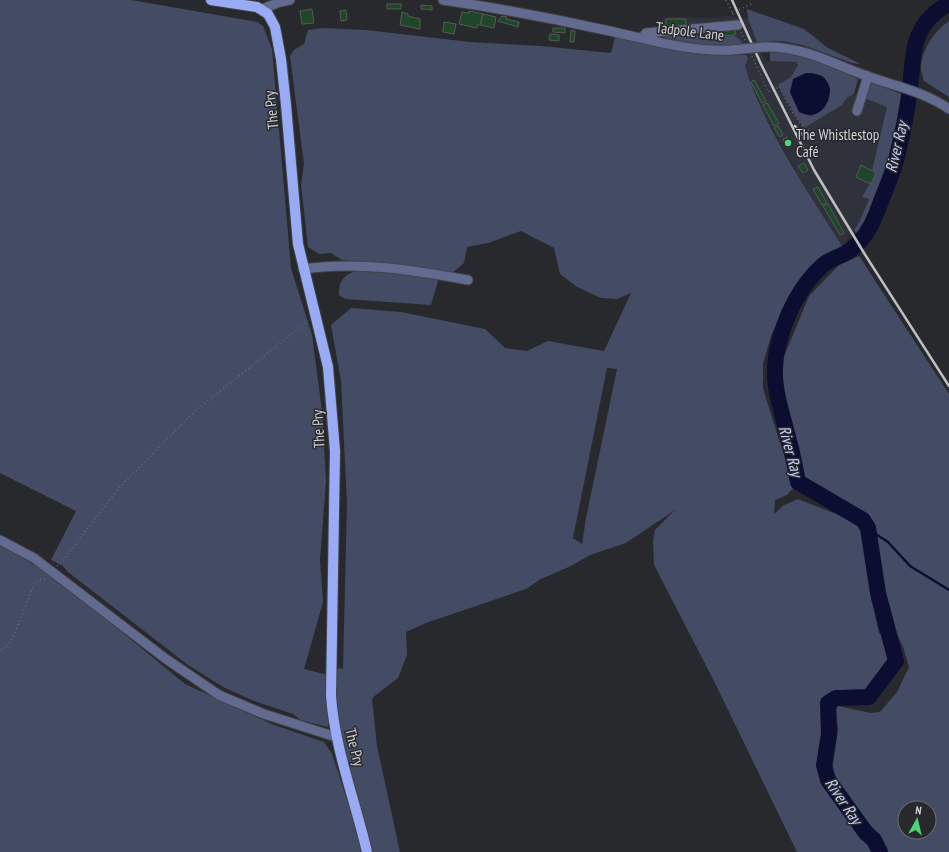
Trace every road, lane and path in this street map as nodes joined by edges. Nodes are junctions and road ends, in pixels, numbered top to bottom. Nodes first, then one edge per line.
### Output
1 (211, 0) edge
2 (290, 0) edge
3 (443, 0) edge
4 (726, 0) edge
5 (751, 4) dead end
6 (262, 9) junction
7 (732, 12) junction
8 (738, 25) junction
9 (642, 38) junction
10 (747, 46) dead end
11 (750, 52) dead end
12 (868, 76) junction
13 (949, 109) edge
14 (857, 111) dead end
15 (817, 133) dead end
16 (303, 269) junction
17 (468, 280) dead end
18 (315, 317) junction
19 (0, 540) edge
20 (50, 570) junction
21 (0, 650) edge
22 (336, 737) junction
23 (367, 852) edge

1 - 6 main road
2 - 6 street
3 - 9 street, Tadpole Lane
4 - 7 path
5 - 7 path
6 - 16 main road, The Pry
7 - 8 path
8 - 9 street
8 - 10 path
9 - 12 street, Tadpole Lane, bridge
11 - 15 path
12 - 13 street, Tadpole Lane
12 - 14 street
16 - 17 street
16 - 18 main road, The Pry
18 - 20 path
18 - 22 main road, The Pry
19 - 20 street
20 - 21 path
20 - 22 street
22 - 23 main road, The Pry

